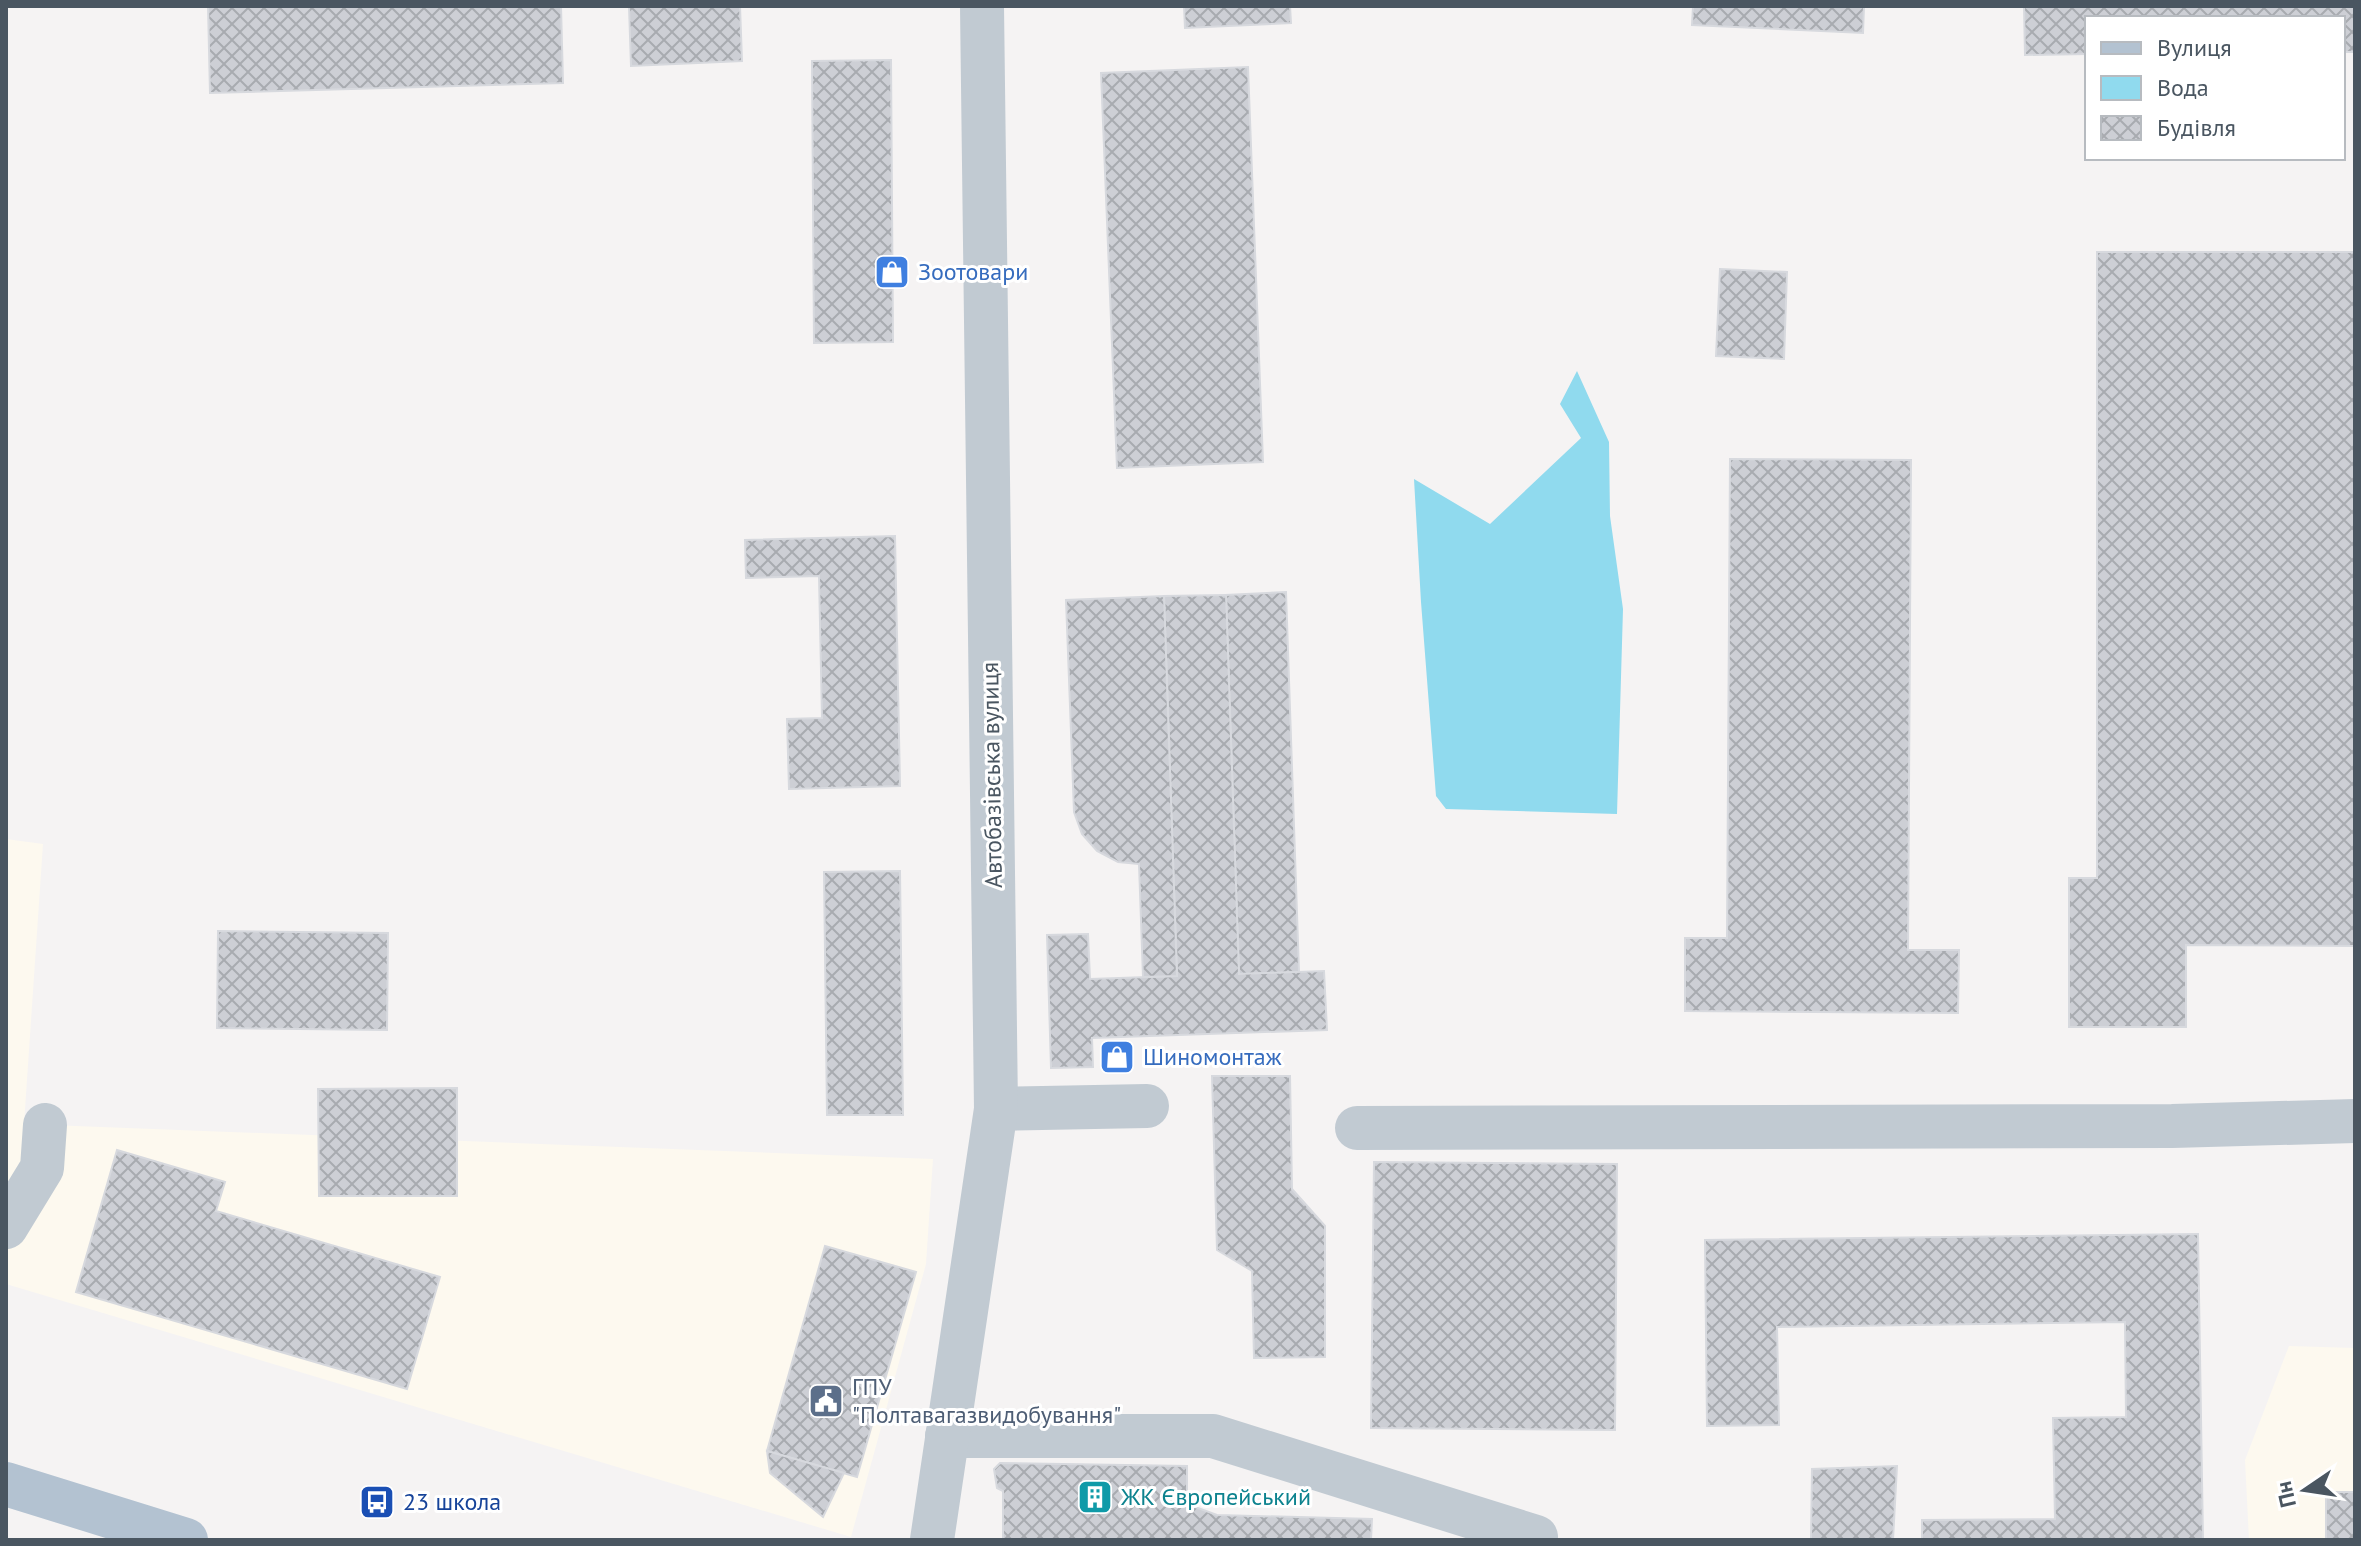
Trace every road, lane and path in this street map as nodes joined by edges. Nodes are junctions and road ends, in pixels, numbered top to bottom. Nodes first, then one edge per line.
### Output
1 (982, 6) edge
2 (1147, 1106) dead end
3 (996, 1109) junction
4 (2355, 1121) edge
5 (45, 1125) dead end
6 (1357, 1128) dead end
7 (6, 1227) edge
8 (947, 1436) junction
9 (6, 1484) edge
10 (1536, 1537) dead end
11 (186, 1540) edge
12 (932, 1540) edge

1 - 3 street, Автобазівська вулиця
2 - 3 street
3 - 8 street, Автобазівська вулиця
4 - 6 street
5 - 7 street
8 - 10 street
8 - 12 street, Автобазівська вулиця
9 - 11 main road

